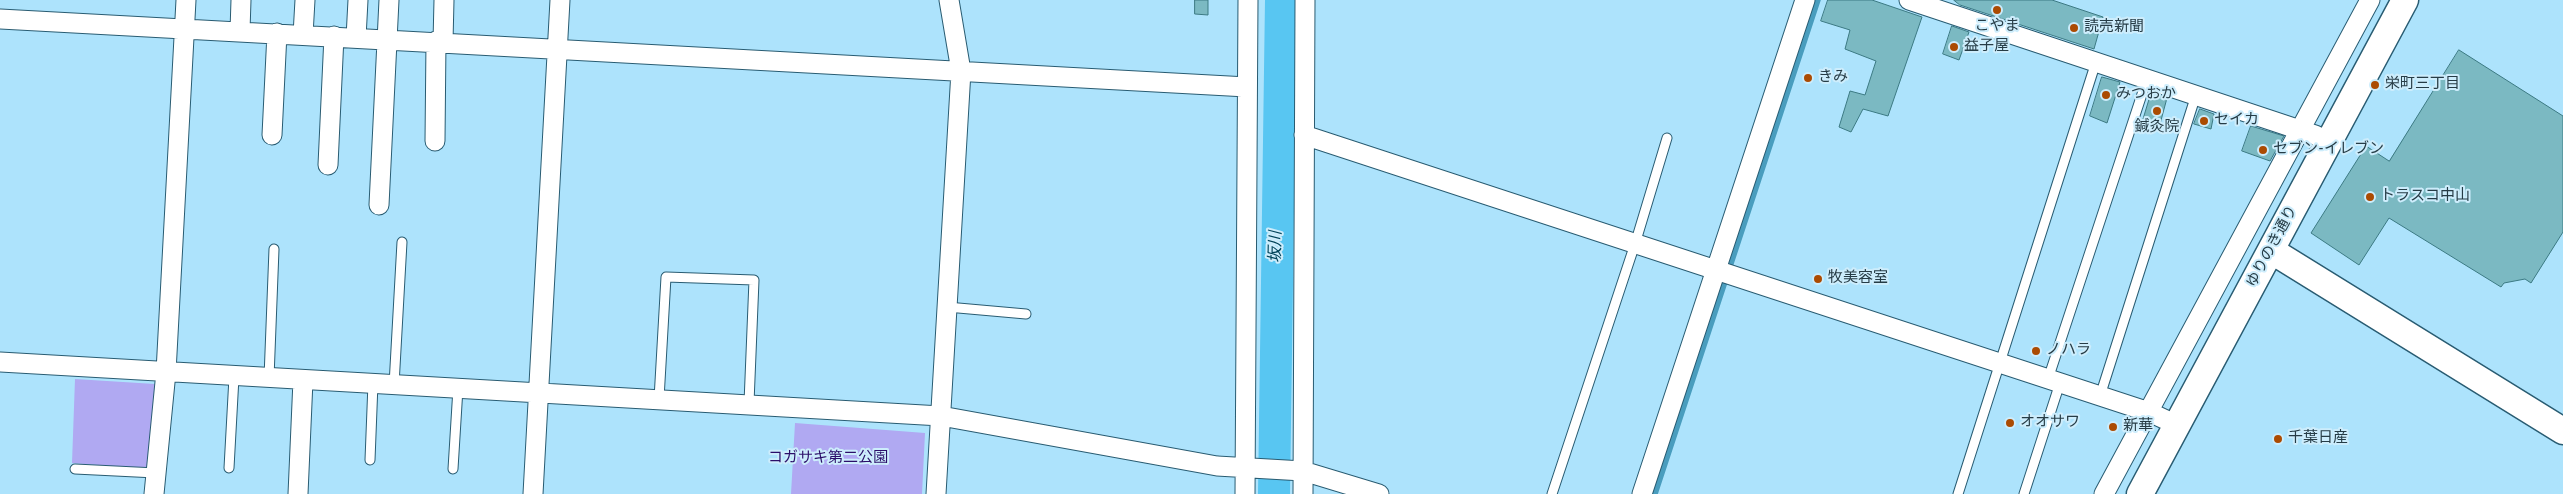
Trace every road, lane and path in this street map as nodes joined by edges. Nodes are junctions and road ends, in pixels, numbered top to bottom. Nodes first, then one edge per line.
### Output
1 (186, 0) edge
2 (241, 0) edge
3 (304, 0) edge
4 (358, 0) edge
5 (389, 0) edge
6 (444, 0) edge
7 (560, 0) edge
8 (949, 0) edge
9 (1248, 0) edge
10 (1305, 0) edge
11 (1805, 0) edge
12 (1908, 0) edge
13 (2370, 0) edge
14 (2405, 0) edge
15 (0, 19) edge
16 (184, 28) junction
17 (240, 31) junction
18 (277, 33) junction
19 (303, 35) junction
20 (334, 36) junction
21 (356, 38) junction
22 (388, 39) junction
23 (439, 42) junction
24 (558, 48) junction
25 (2096, 62) junction
26 (961, 71) junction
27 (2147, 78) junction
28 (1248, 87) junction
29 (2196, 95) junction
30 (2301, 130) junction
31 (272, 135) dead end
32 (1304, 135) junction
33 (1667, 138) dead end
34 (435, 141) dead end
35 (2329, 142) junction
36 (328, 165) dead end
37 (379, 205) dead end
38 (402, 242) dead end
39 (1635, 244) junction
40 (274, 249) dead end
41 (2272, 251) junction
42 (1723, 273) junction
43 (947, 307) junction
44 (1026, 314) dead end
45 (0, 362) edge
46 (2000, 364) junction
47 (166, 372) junction
48 (234, 377) junction
49 (269, 378) junction
50 (303, 380) junction
51 (2054, 381) junction
52 (373, 383) junction
53 (394, 384) junction
54 (458, 388) junction
55 (540, 394) junction
56 (2100, 396) junction
57 (659, 399) junction
58 (749, 403) junction
59 (2149, 412) junction
60 (941, 416) junction
61 (2177, 425) junction
62 (2563, 432) edge
63 (370, 460) dead end
64 (229, 468) dead end
65 (76, 469) dead end
66 (453, 469) dead end
67 (1246, 469) junction
68 (1303, 471) junction
69 (156, 473) junction
70 (154, 494) edge
71 (298, 494) edge
72 (533, 494) edge
73 (936, 494) edge
74 (1245, 494) edge
75 (1303, 494) edge
76 (1379, 494) edge
77 (1552, 494) edge
78 (1642, 494) edge
79 (1958, 494) edge
80 (2024, 494) edge
81 (2104, 494) edge
82 (2140, 494) edge

1 - 16 street
2 - 17 street
3 - 19 street
4 - 21 street
5 - 22 street
6 - 23 street
7 - 24 street
8 - 26 street
9 - 28 street
10 - 32 street
11 - 42 street
12 - 25 street
13 - 30 street
14 - 35 street, ゆりのき通り
15 - 16 street
16 - 17 street
16 - 47 street
17 - 18 street
18 - 19 street
18 - 31 street
19 - 20 street
20 - 21 street
20 - 36 street
21 - 22 street
22 - 23 street
22 - 37 street
23 - 24 street
23 - 34 street
24 - 26 street
24 - 55 street
25 - 27 street
25 - 46 lane
26 - 28 street
26 - 43 street
27 - 29 street
27 - 51 lane
28 - 67 street
29 - 30 street
29 - 56 lane
30 - 35 street
30 - 59 street
32 - 39 street
32 - 68 street
33 - 39 lane
35 - 41 street, ゆりのき通り
38 - 53 lane
39 - 42 street
39 - 77 lane
40 - 49 lane
41 - 61 street, ゆりのき通り
41 - 62 street
42 - 46 street
42 - 78 street
43 - 44 lane
43 - 60 street
45 - 47 street
46 - 51 street
46 - 79 lane
47 - 48 street
47 - 69 street
48 - 49 street
48 - 64 lane
49 - 50 street
50 - 52 street
50 - 71 street
51 - 56 street
51 - 80 lane
52 - 53 street
52 - 63 lane
53 - 54 street
54 - 55 street
54 - 66 lane
55 - 57 street
55 - 72 street
56 - 59 street
57 - 58 street
57 - 58 lane
58 - 60 street
59 - 61 street
59 - 81 street
60 - 67 street
60 - 73 street
61 - 82 street, ゆりのき通り
65 - 69 lane
67 - 68 street
67 - 74 street
68 - 75 street
68 - 76 street
69 - 70 street

